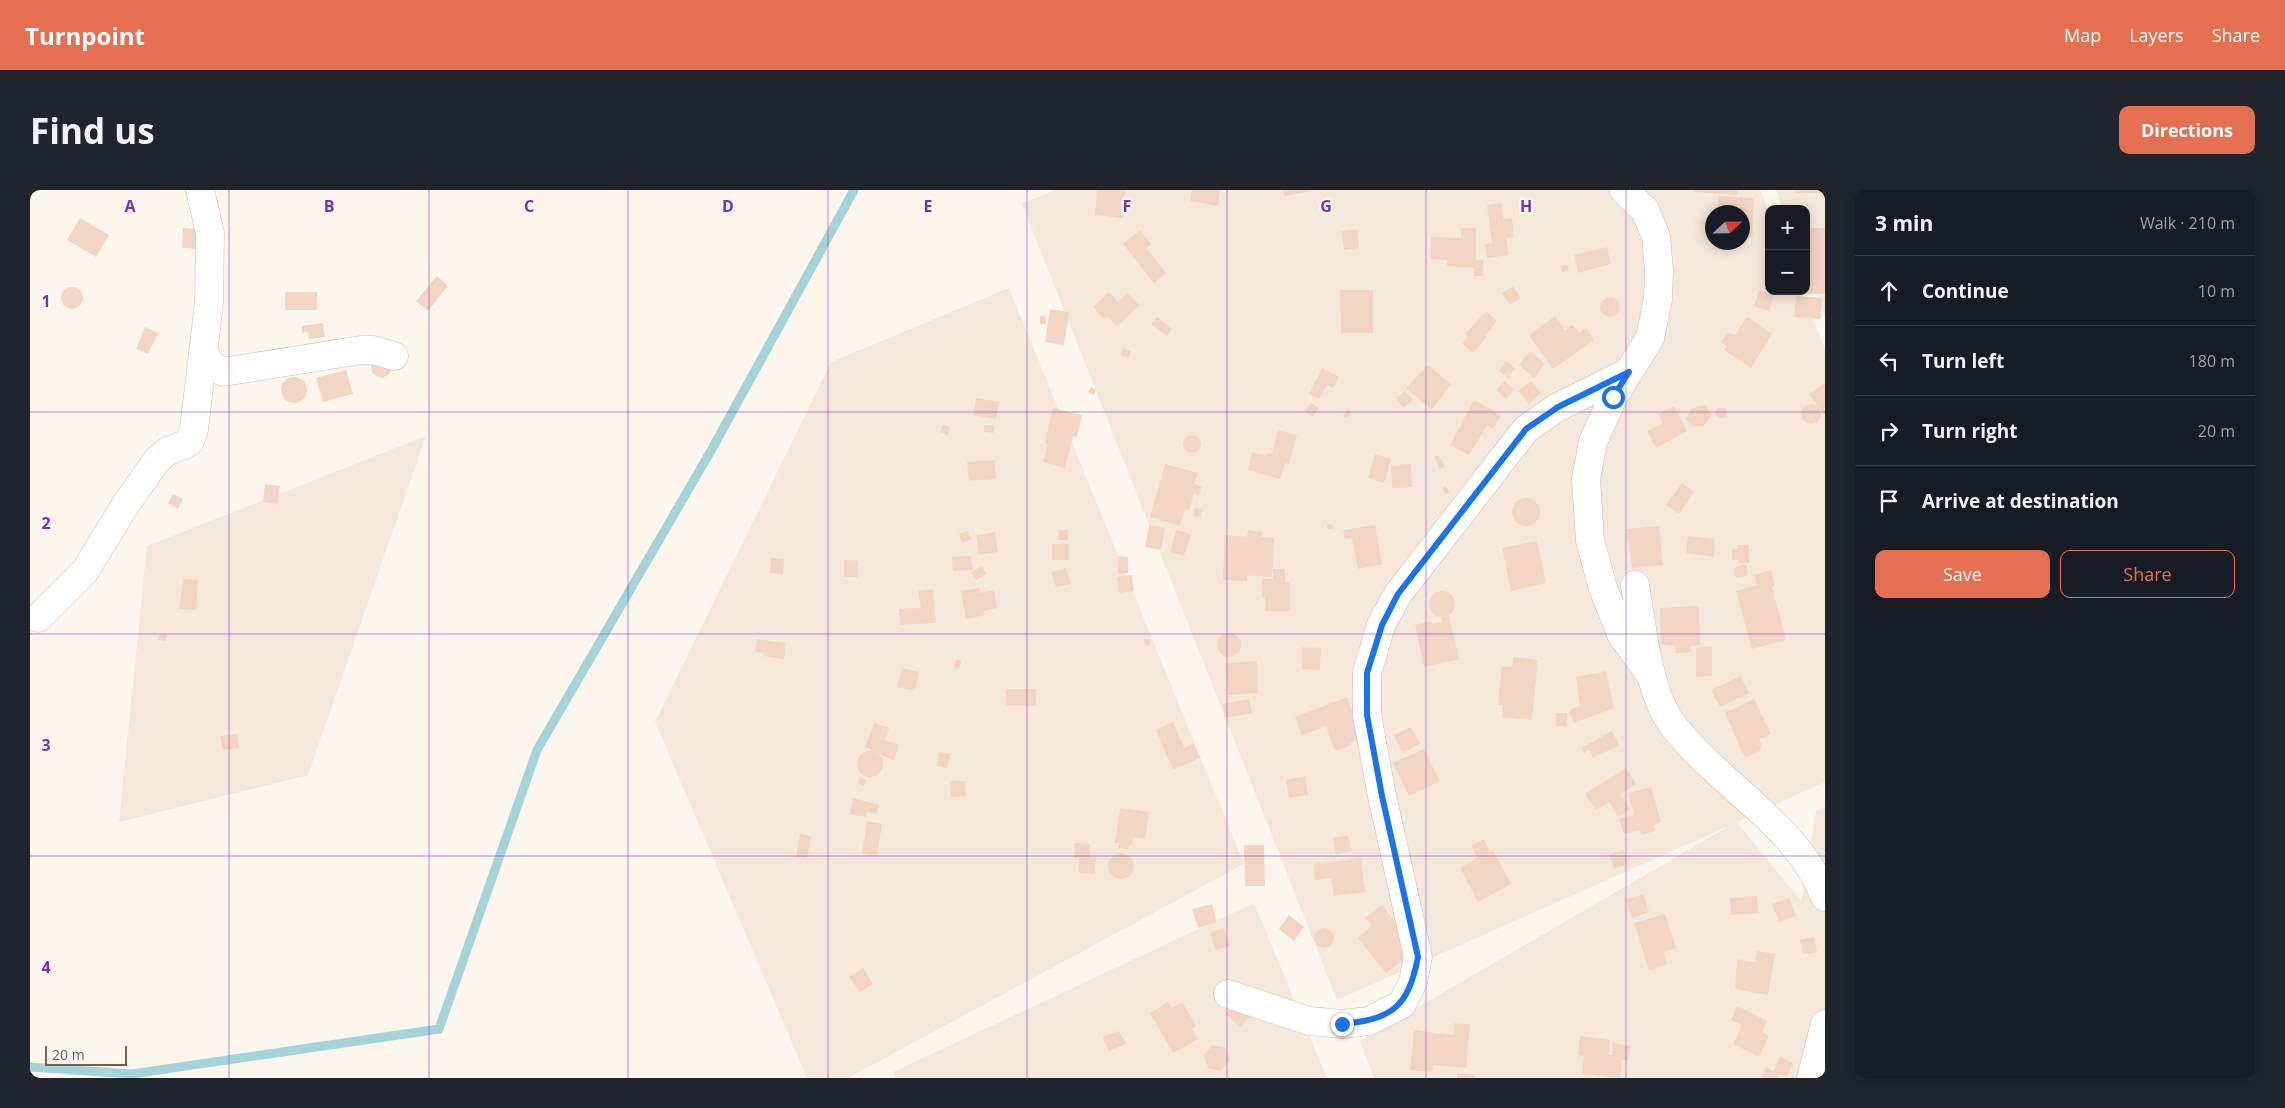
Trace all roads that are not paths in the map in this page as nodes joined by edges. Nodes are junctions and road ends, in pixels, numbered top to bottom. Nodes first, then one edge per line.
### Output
1 (200, 190) edge
2 (1624, 190) edge
3 (203, 354) junction
4 (394, 356) dead end
5 (1629, 372) junction
6 (1635, 585) dead end
7 (38, 618) dead end
8 (1650, 674) junction
9 (1825, 897) edge
10 (1228, 994) dead end
11 (1825, 1024) edge
12 (1811, 1078) edge

1 - 3 street
2 - 5 street
3 - 4 street
3 - 7 street
5 - 8 street
5 - 10 street
6 - 8 street
8 - 9 street
11 - 12 street

